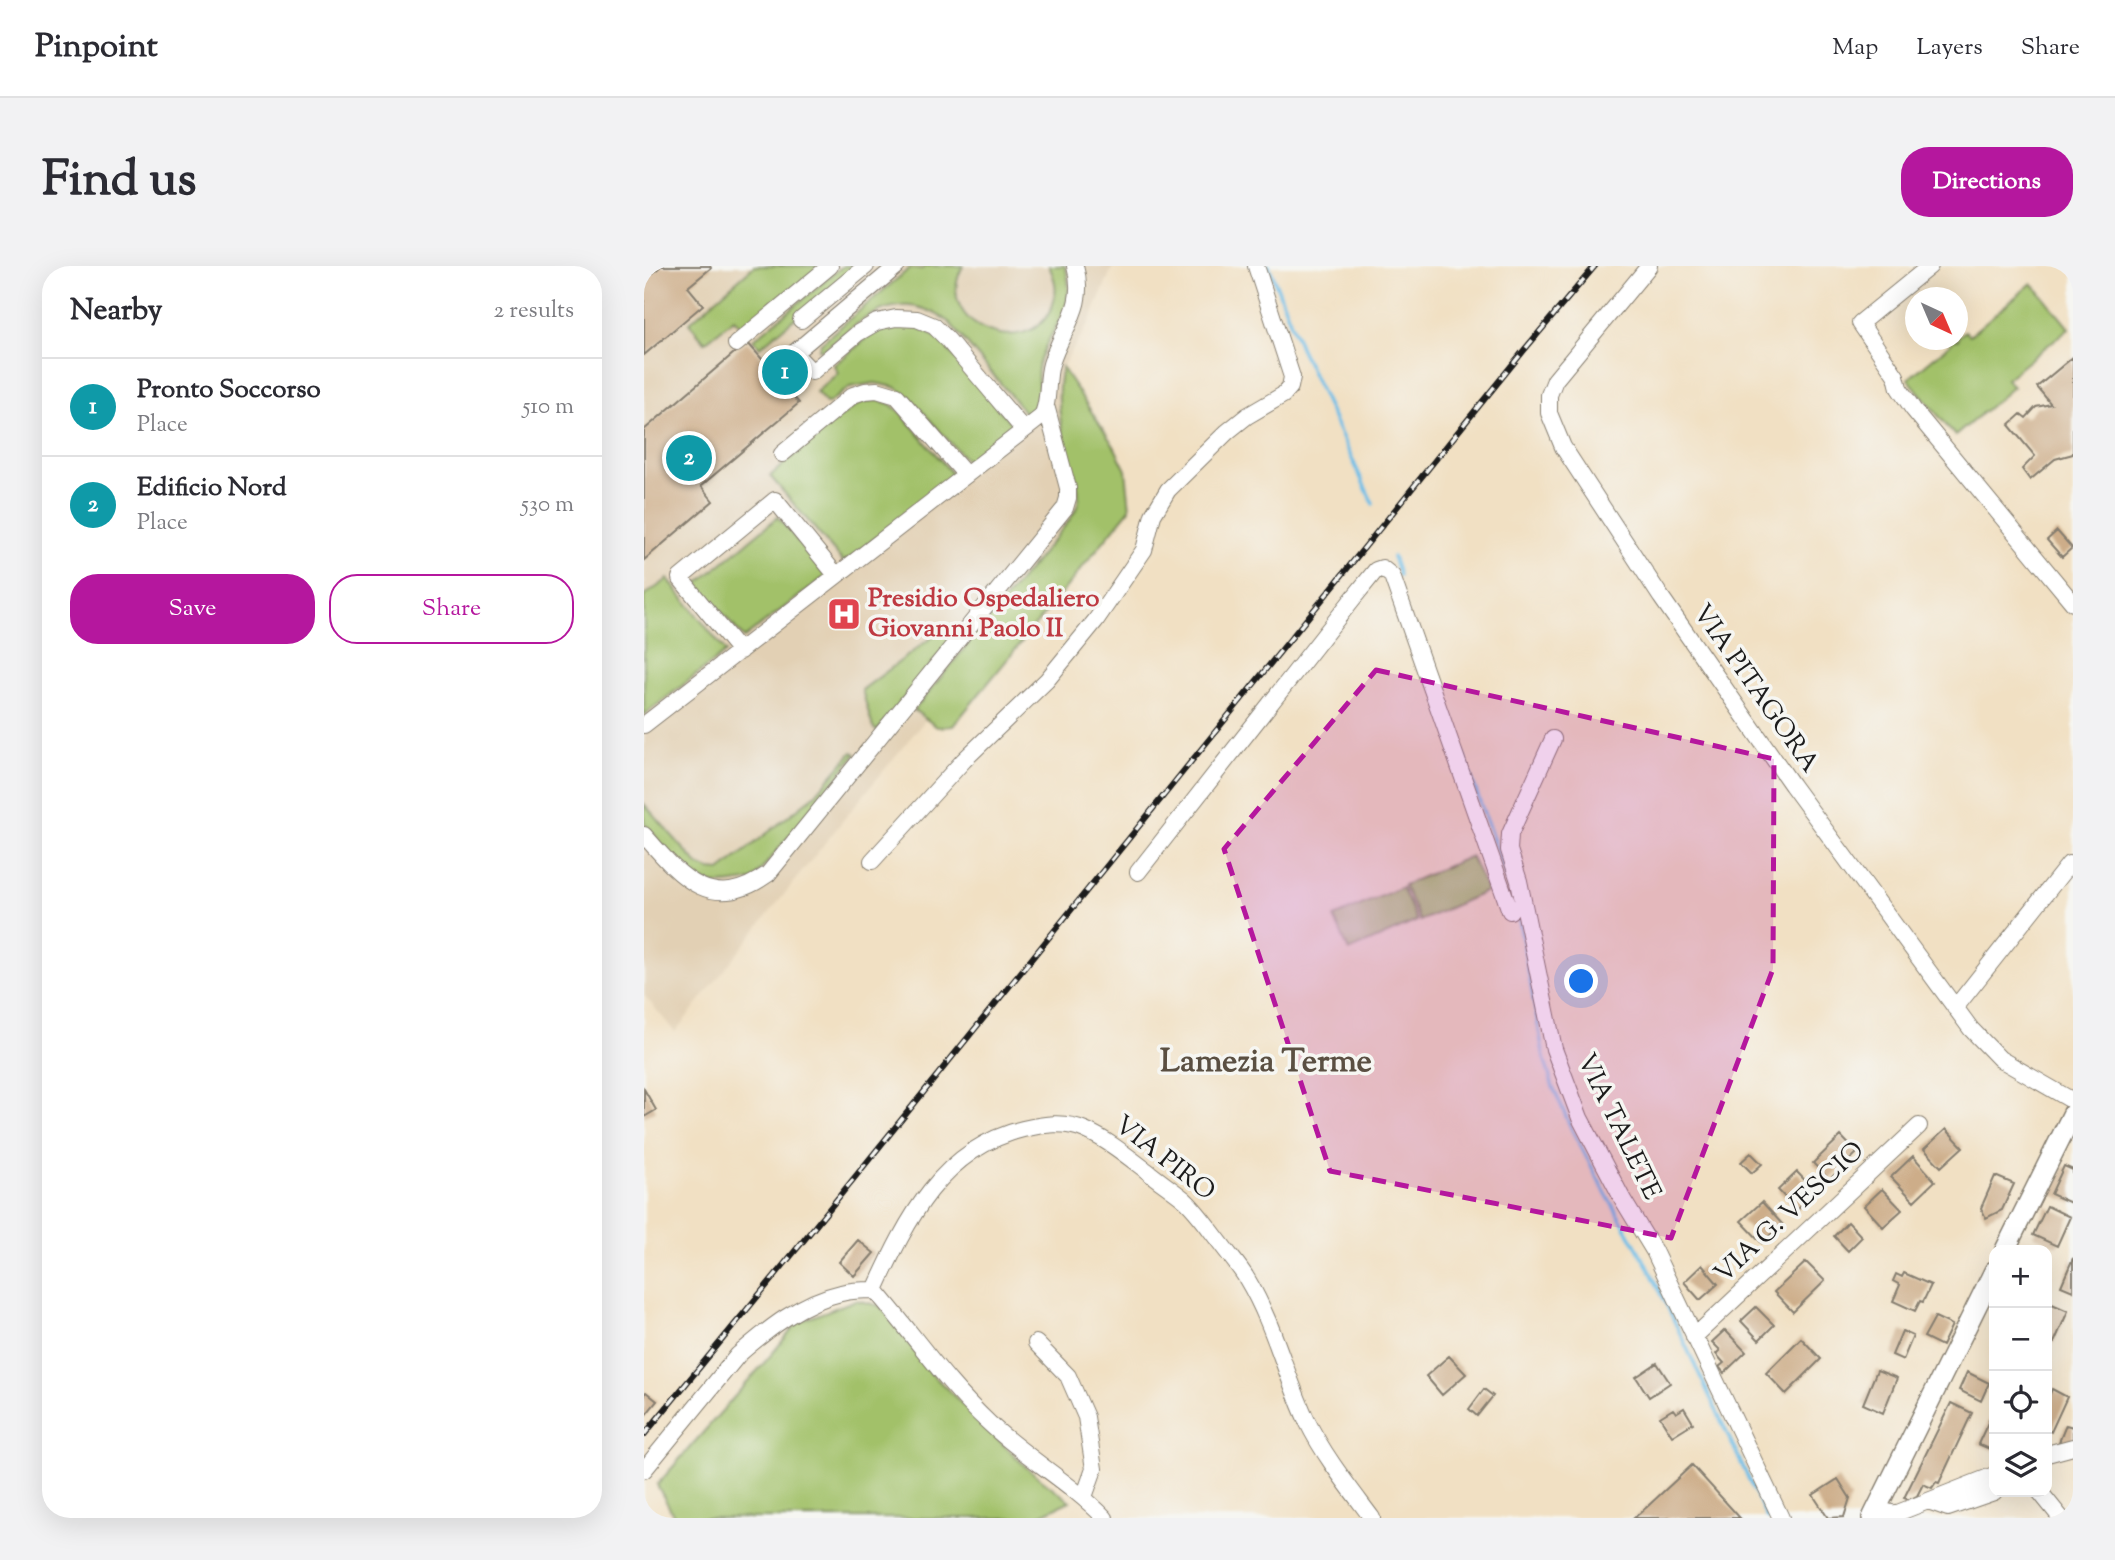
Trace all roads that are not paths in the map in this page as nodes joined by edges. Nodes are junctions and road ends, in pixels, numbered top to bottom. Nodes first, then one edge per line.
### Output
1 (830, 266) edge
2 (866, 266) edge
3 (897, 266) edge
4 (1075, 266) edge
5 (1256, 266) edge
6 (1649, 266) edge
7 (1930, 266) edge
8 (1918, 271) edge
9 (801, 320) dead end
10 (736, 344) dead end
11 (1047, 409) junction
12 (1024, 430) junction
13 (782, 454) dead end
14 (966, 475) junction
15 (836, 575) junction
16 (2073, 603) edge
17 (740, 651) junction
18 (644, 725) edge
19 (1553, 739) dead end
20 (644, 835) edge
21 (1508, 843) junction
22 (1488, 850) junction
23 (872, 861) dead end
24 (2073, 867) edge
25 (1138, 872) dead end
26 (1510, 911) dead end
27 (1955, 1008) junction
28 (2073, 1101) edge
29 (2073, 1113) edge
30 (1919, 1126) dead end
31 (2007, 1245) edge
32 (1989, 1281) edge
33 (875, 1290) junction
34 (1694, 1336) junction
35 (1036, 1343) dead end
36 (2073, 1447) edge
37 (2052, 1453) edge
38 (644, 1470) edge
39 (1989, 1477) edge
40 (1989, 1494) edge
41 (1084, 1497) junction
42 (2044, 1497) edge
43 (1928, 1500) junction
44 (1874, 1513) edge
45 (1105, 1518) edge
46 (1371, 1518) edge
47 (1781, 1518) edge
48 (2061, 1518) edge

1 - 10 street
2 - 9 street
3 - 12 street
4 - 11 street
5 - 23 street
6 - 27 street, VIA PITAGORA
7 - 8 street
8 - 16 street
11 - 12 street
11 - 20 street
12 - 14 street
13 - 14 street
14 - 15 street
15 - 17 street
15 - 17 street
17 - 18 street
19 - 21 street
21 - 22 street
21 - 34 street, VIA TALETE
22 - 25 street
22 - 26 street
24 - 27 street
27 - 28 street, VIA PITAGORA
29 - 31 main road
30 - 34 street, VIA G. VESCIO
32 - 44 main road
33 - 38 street
33 - 41 street
33 - 46 street, VIA PIRO
34 - 47 street, VIA TALETE
35 - 41 street
36 - 37 street
39 - 43 street
40 - 43 street
41 - 45 street
42 - 48 street
43 - 44 street

